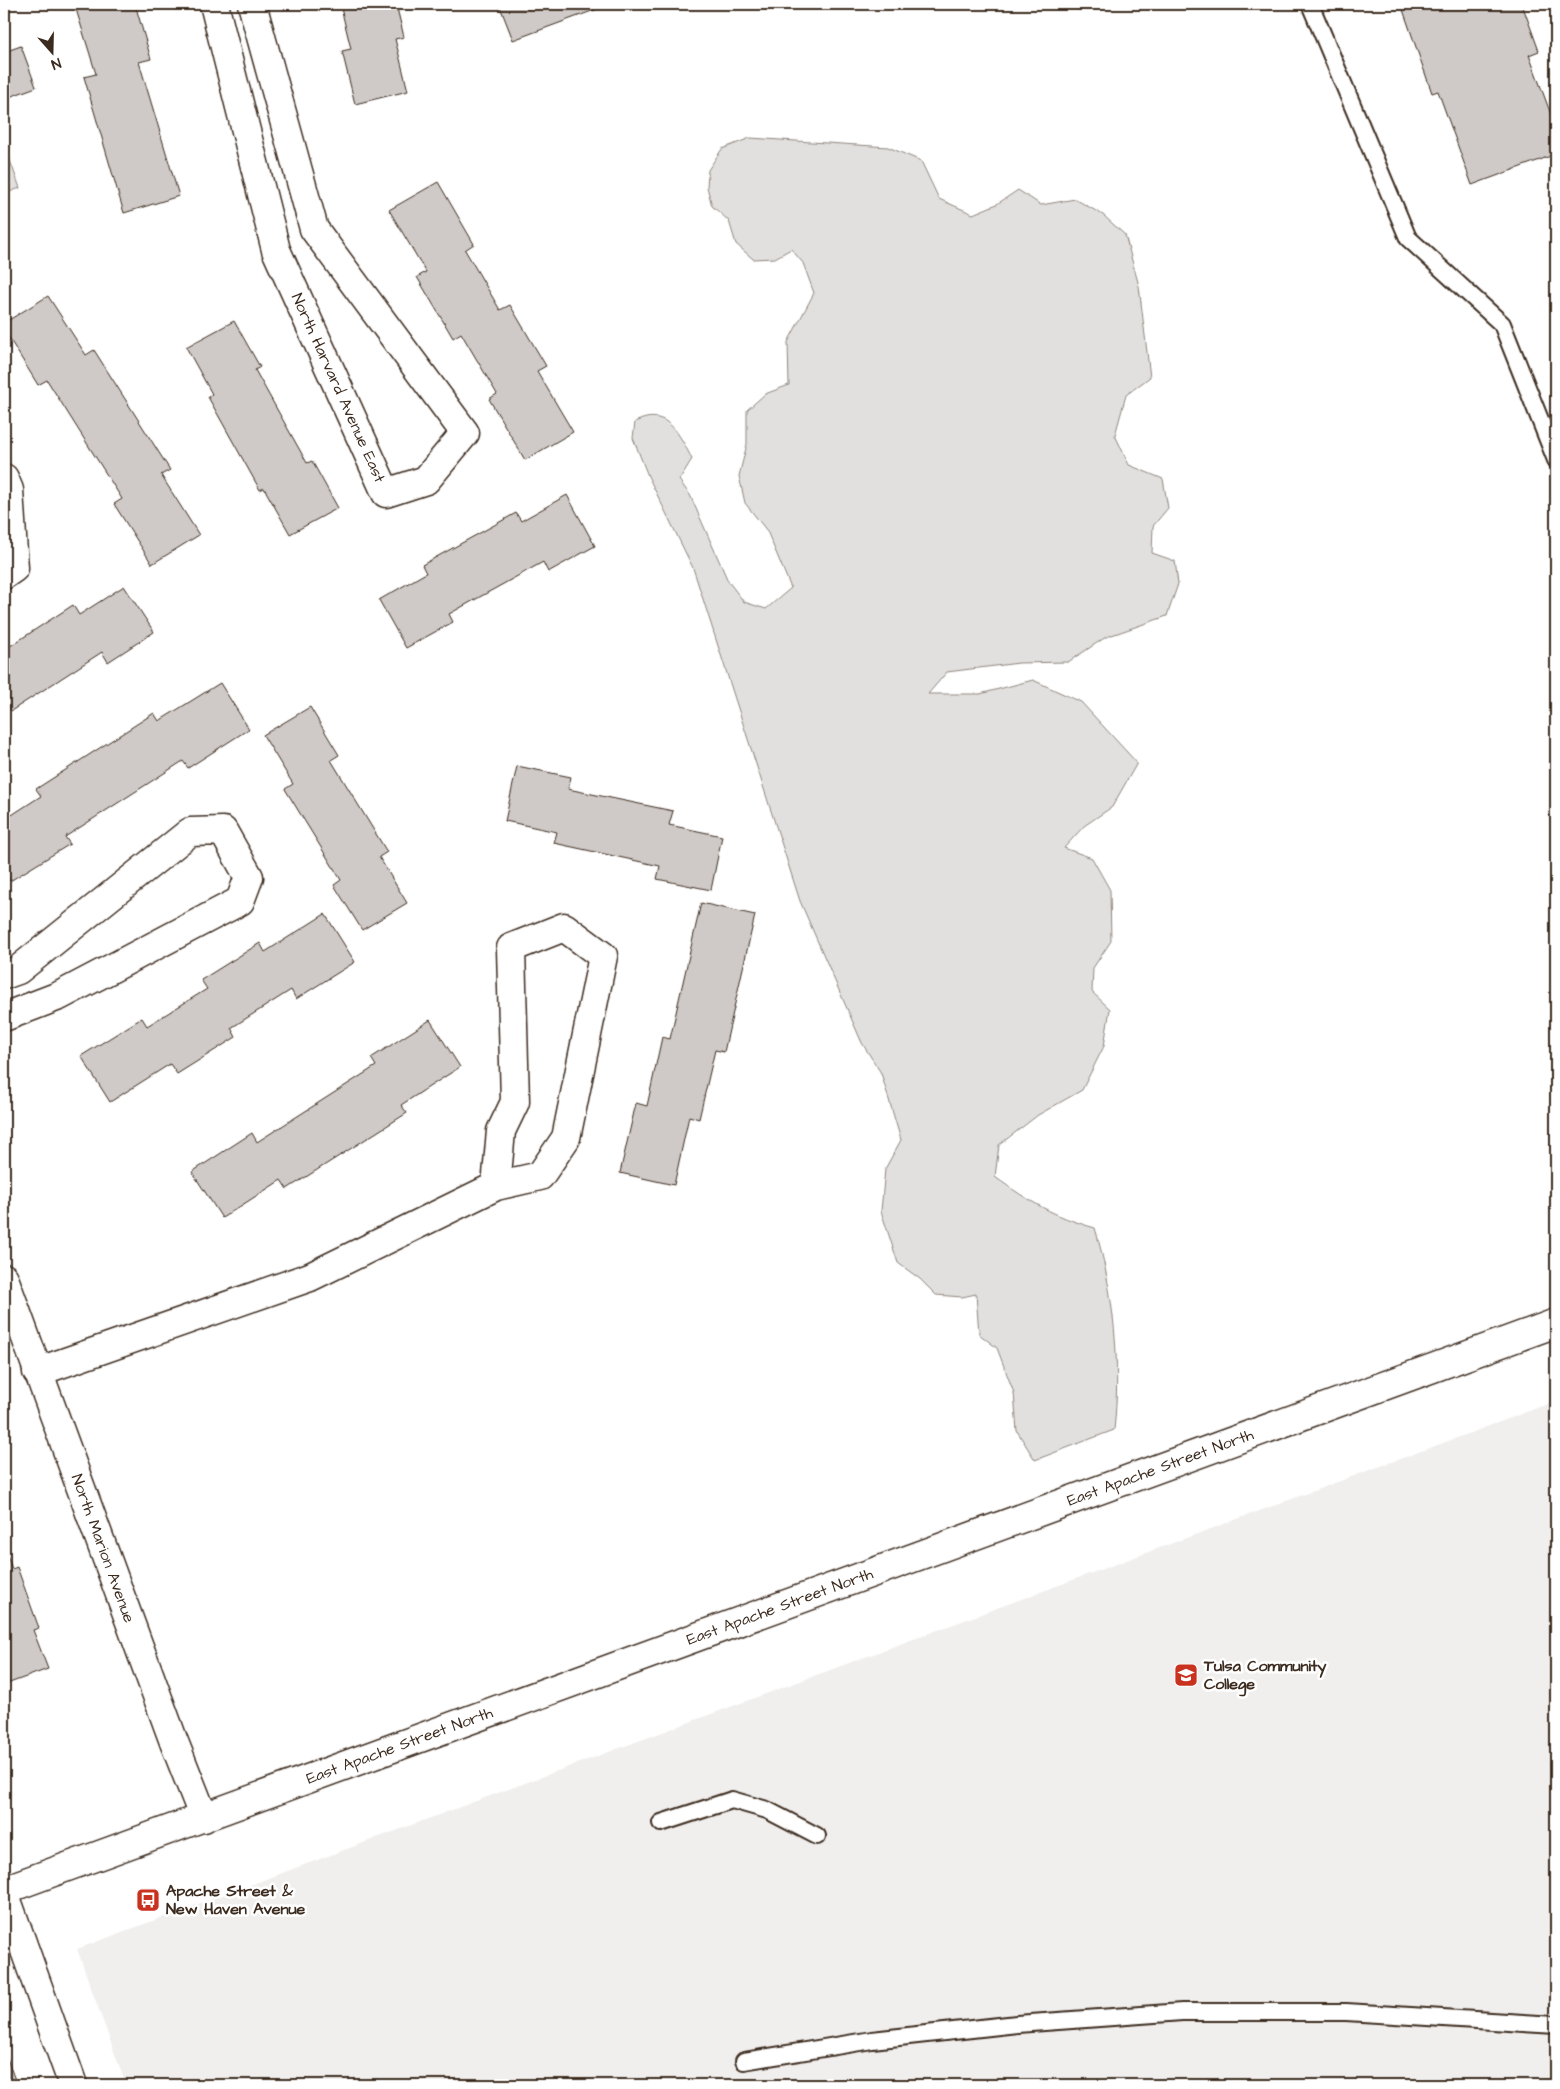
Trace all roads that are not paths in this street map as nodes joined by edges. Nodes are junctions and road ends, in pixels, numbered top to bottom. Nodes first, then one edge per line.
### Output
1 (214, 4) edge
2 (252, 4) edge
3 (1310, 4) edge
4 (1556, 460) edge
5 (4, 478) edge
6 (4, 575) edge
7 (4, 975) edge
8 (4, 1017) edge
9 (496, 1186) junction
10 (4, 1278) edge
11 (1556, 1323) edge
12 (37, 1372) junction
13 (204, 1818) junction
14 (661, 1823) dead end
15 (817, 1836) dead end
16 (4, 1891) edge
17 (1556, 2025) edge
18 (744, 2061) dead end
19 (73, 2085) edge

1 - 2 street, North Harvard Avenue East
3 - 4 lane
5 - 6 street
7 - 8 street
9 - 9 street
9 - 12 street
10 - 12 street, North Marion Avenue
11 - 13 street, East Apache Street North
12 - 13 street, North Marion Avenue
13 - 16 street, East Apache Street North
14 - 15 lane
16 - 19 street
17 - 18 lane

